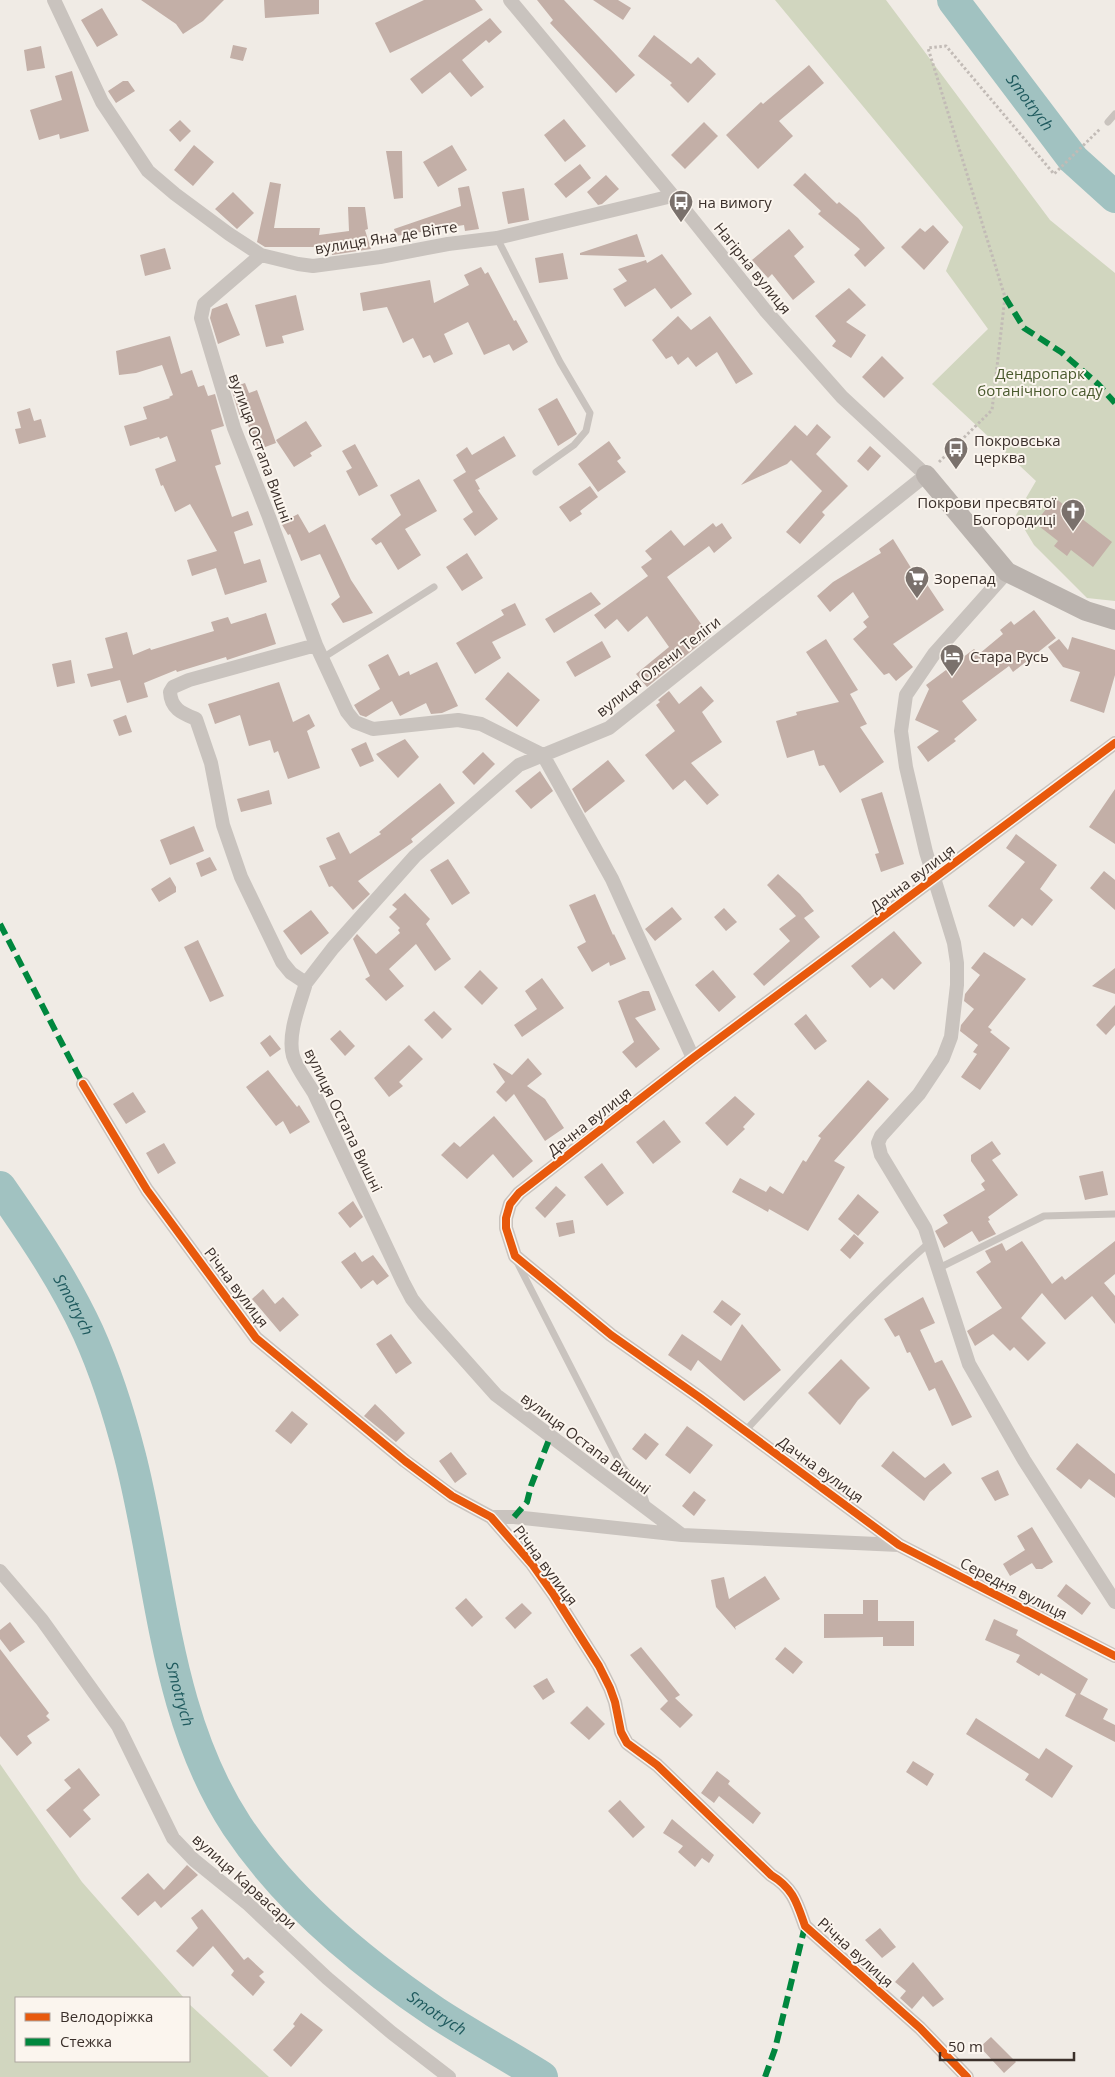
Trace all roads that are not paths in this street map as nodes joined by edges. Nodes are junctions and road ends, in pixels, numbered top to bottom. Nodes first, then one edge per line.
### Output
1 (54, 0) edge
2 (510, 0) edge
3 (1115, 114) edge
4 (1108, 122) road end
5 (672, 196) junction
6 (497, 238) junction
7 (261, 254) junction
8 (536, 472) dead end
9 (926, 475) junction
10 (1007, 572) junction
11 (434, 587) dead end
12 (1115, 620) edge
13 (316, 645) junction
14 (322, 659) junction
15 (1115, 743) edge
16 (544, 755) junction
17 (934, 879) junction
18 (306, 982) junction
19 (693, 1058) junction
20 (83, 1084) dead end
21 (1115, 1214) edge
22 (929, 1243) junction
23 (515, 1256) junction
24 (939, 1268) junction
25 (745, 1431) junction
26 (649, 1511) junction
27 (491, 1517) junction
28 (682, 1535) junction
29 (899, 1544) junction
30 (0, 1571) edge
31 (1112, 1586) edge
32 (1115, 1602) edge
33 (1115, 1656) edge
34 (449, 2077) edge
35 (967, 2077) edge

1 - 7 street, вулиця Яна де Вітте
2 - 5 street, Нагірна вулиця
3 - 4 lane
5 - 6 street, вулиця Яна де Вітте
5 - 9 street, Нагірна вулиця
6 - 7 street, вулиця Яна де Вітте
6 - 8 lane
7 - 13 street, вулиця Остапа Вишні
9 - 10 street
9 - 16 street, вулиця Олени Теліги
10 - 12 street
10 - 17 street
11 - 14 lane
13 - 14 street, вулиця Остапа Вишні
13 - 18 street
14 - 16 street, вулиця Остапа Вишні
15 - 17 street, Дачна вулиця
16 - 18 street, вулиця Олени Теліги
16 - 19 street
17 - 19 street, Дачна вулиця
17 - 22 street
18 - 26 street, вулиця Остапа Вишні
19 - 23 street, Дачна вулиця
20 - 27 street, Річна вулиця
21 - 24 lane
22 - 24 street
22 - 25 lane
23 - 25 street, Дачна вулиця
23 - 26 lane
24 - 31 street
25 - 29 street, Дачна вулиця
26 - 28 street, вулиця Остапа Вишні
27 - 28 street, Річна вулиця
27 - 35 street, Річна вулиця
28 - 29 street, Річна вулиця
29 - 33 street, Середня вулиця
30 - 34 street, вулиця Карвасари
31 - 32 street

